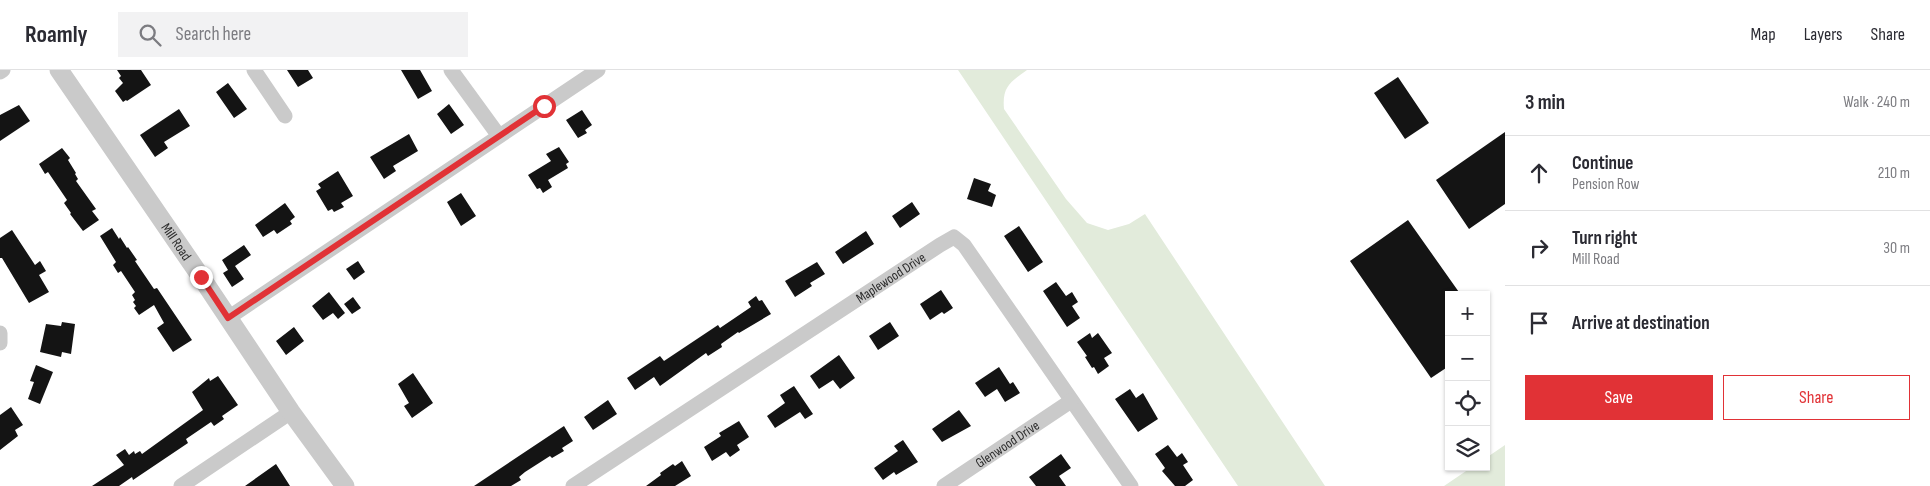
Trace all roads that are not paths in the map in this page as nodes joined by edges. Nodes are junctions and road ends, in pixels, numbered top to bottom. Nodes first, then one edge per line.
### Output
1 (59, 70) edge
2 (254, 70) edge
3 (451, 70) edge
4 (598, 70) edge
5 (285, 116) dead end
6 (499, 136) junction
7 (228, 318) junction
8 (0, 333) edge
9 (0, 343) edge
10 (1070, 401) junction
11 (290, 412) junction
12 (181, 486) edge
13 (345, 486) edge
14 (573, 486) edge
15 (944, 486) edge
16 (1131, 486) edge

1 - 7 street, Mill Road
2 - 5 street
3 - 6 street
4 - 6 street
6 - 7 street
7 - 11 street, Mill Road
8 - 9 street
10 - 14 street, Maplewood Drive
10 - 15 street, Glenwood Drive
10 - 16 street, Maplewood Drive
11 - 12 street
11 - 13 street, Mill Road

